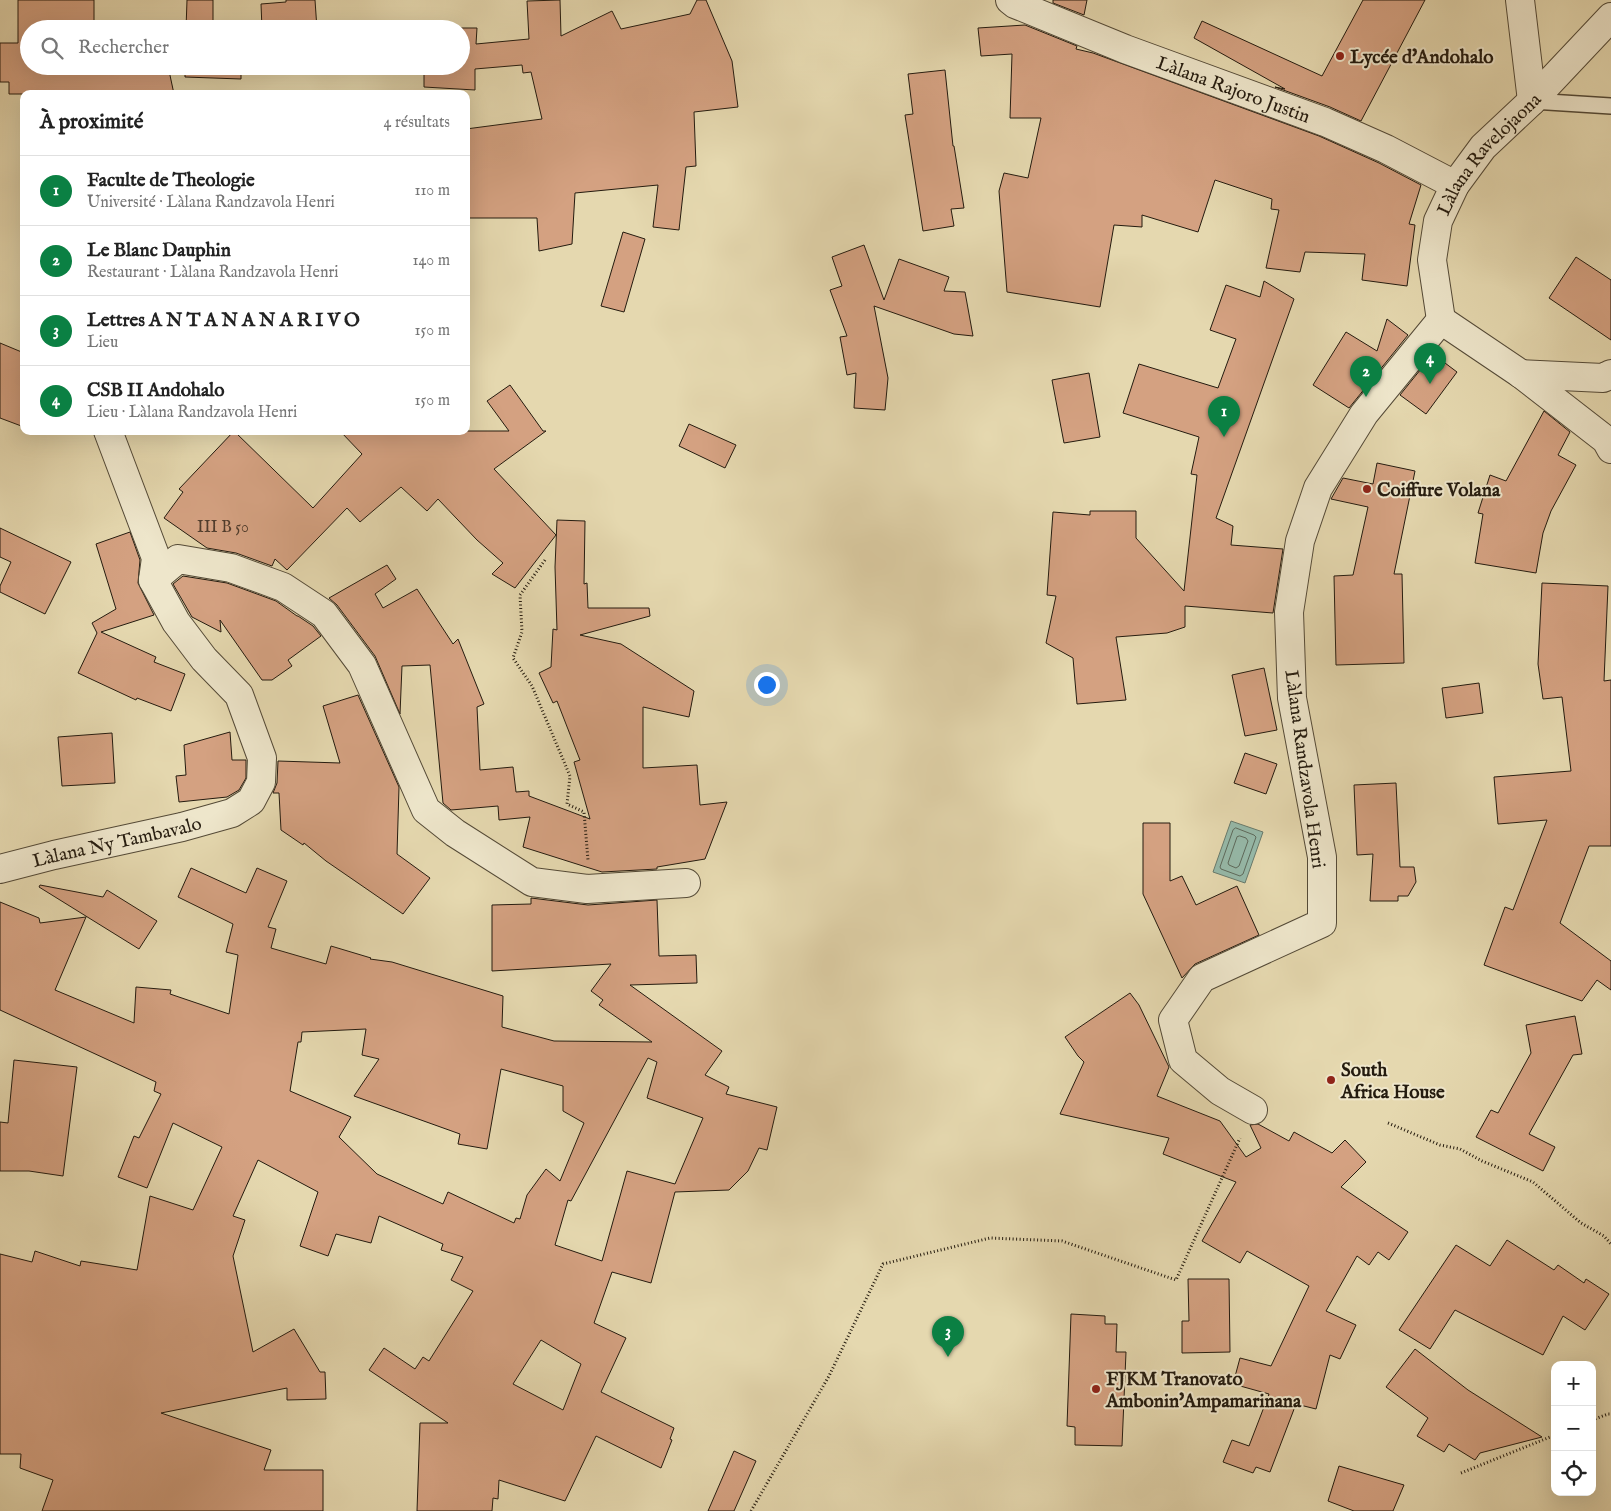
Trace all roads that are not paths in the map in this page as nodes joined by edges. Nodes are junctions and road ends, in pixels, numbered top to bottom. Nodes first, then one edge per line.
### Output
1 (1010, 0) edge
2 (1520, 0) edge
3 (1611, 17) edge
4 (1532, 101) junction
5 (1611, 106) edge
6 (1455, 185) junction
7 (1441, 320) junction
8 (1521, 374) junction
9 (1611, 374) edge
10 (110, 435) edge
11 (1609, 442) edge
12 (152, 580) junction
13 (0, 869) edge
14 (686, 883) dead end
15 (1253, 1110) road end

1 - 6 street, Làlana Rajoro Justin
2 - 4 street
3 - 4 street, Làlana Ravelojaona
4 - 5 lane
4 - 6 street, Làlana Ravelojaona
6 - 7 street, Làlana Ravelojaona
7 - 8 street
7 - 15 street, Làlana Randzavola Henri
8 - 9 street
8 - 11 street
10 - 12 street
12 - 13 street, Làlana Ny Tambavalo
12 - 14 street

